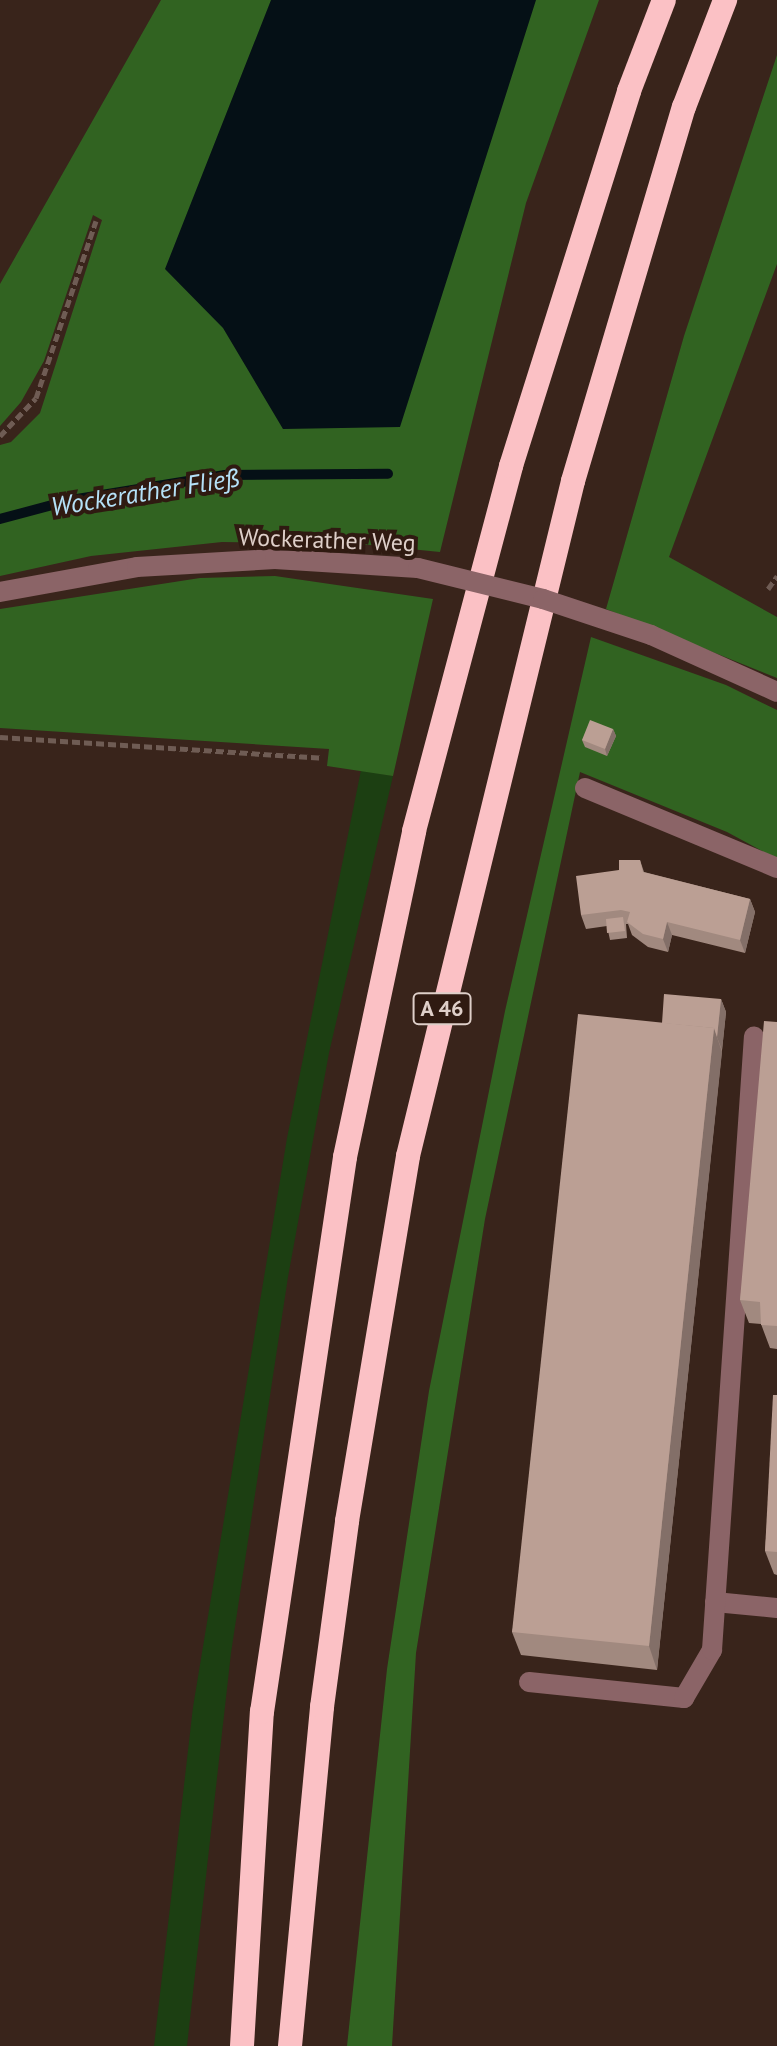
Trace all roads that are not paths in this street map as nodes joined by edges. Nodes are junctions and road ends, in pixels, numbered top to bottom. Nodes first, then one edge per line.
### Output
1 (664, 0) edge
2 (725, 0) edge
3 (0, 592) edge
4 (777, 692) edge
5 (585, 788) dead end
6 (777, 868) edge
7 (754, 1036) dead end
8 (715, 1602) junction
9 (777, 1608) edge
10 (529, 1682) dead end
11 (242, 2046) edge
12 (290, 2046) edge

1 - 11 highway, A 46
2 - 12 highway, A 46
3 - 4 street, Wockerather Weg, bridge
5 - 6 street
7 - 8 street
8 - 9 street
8 - 10 street

